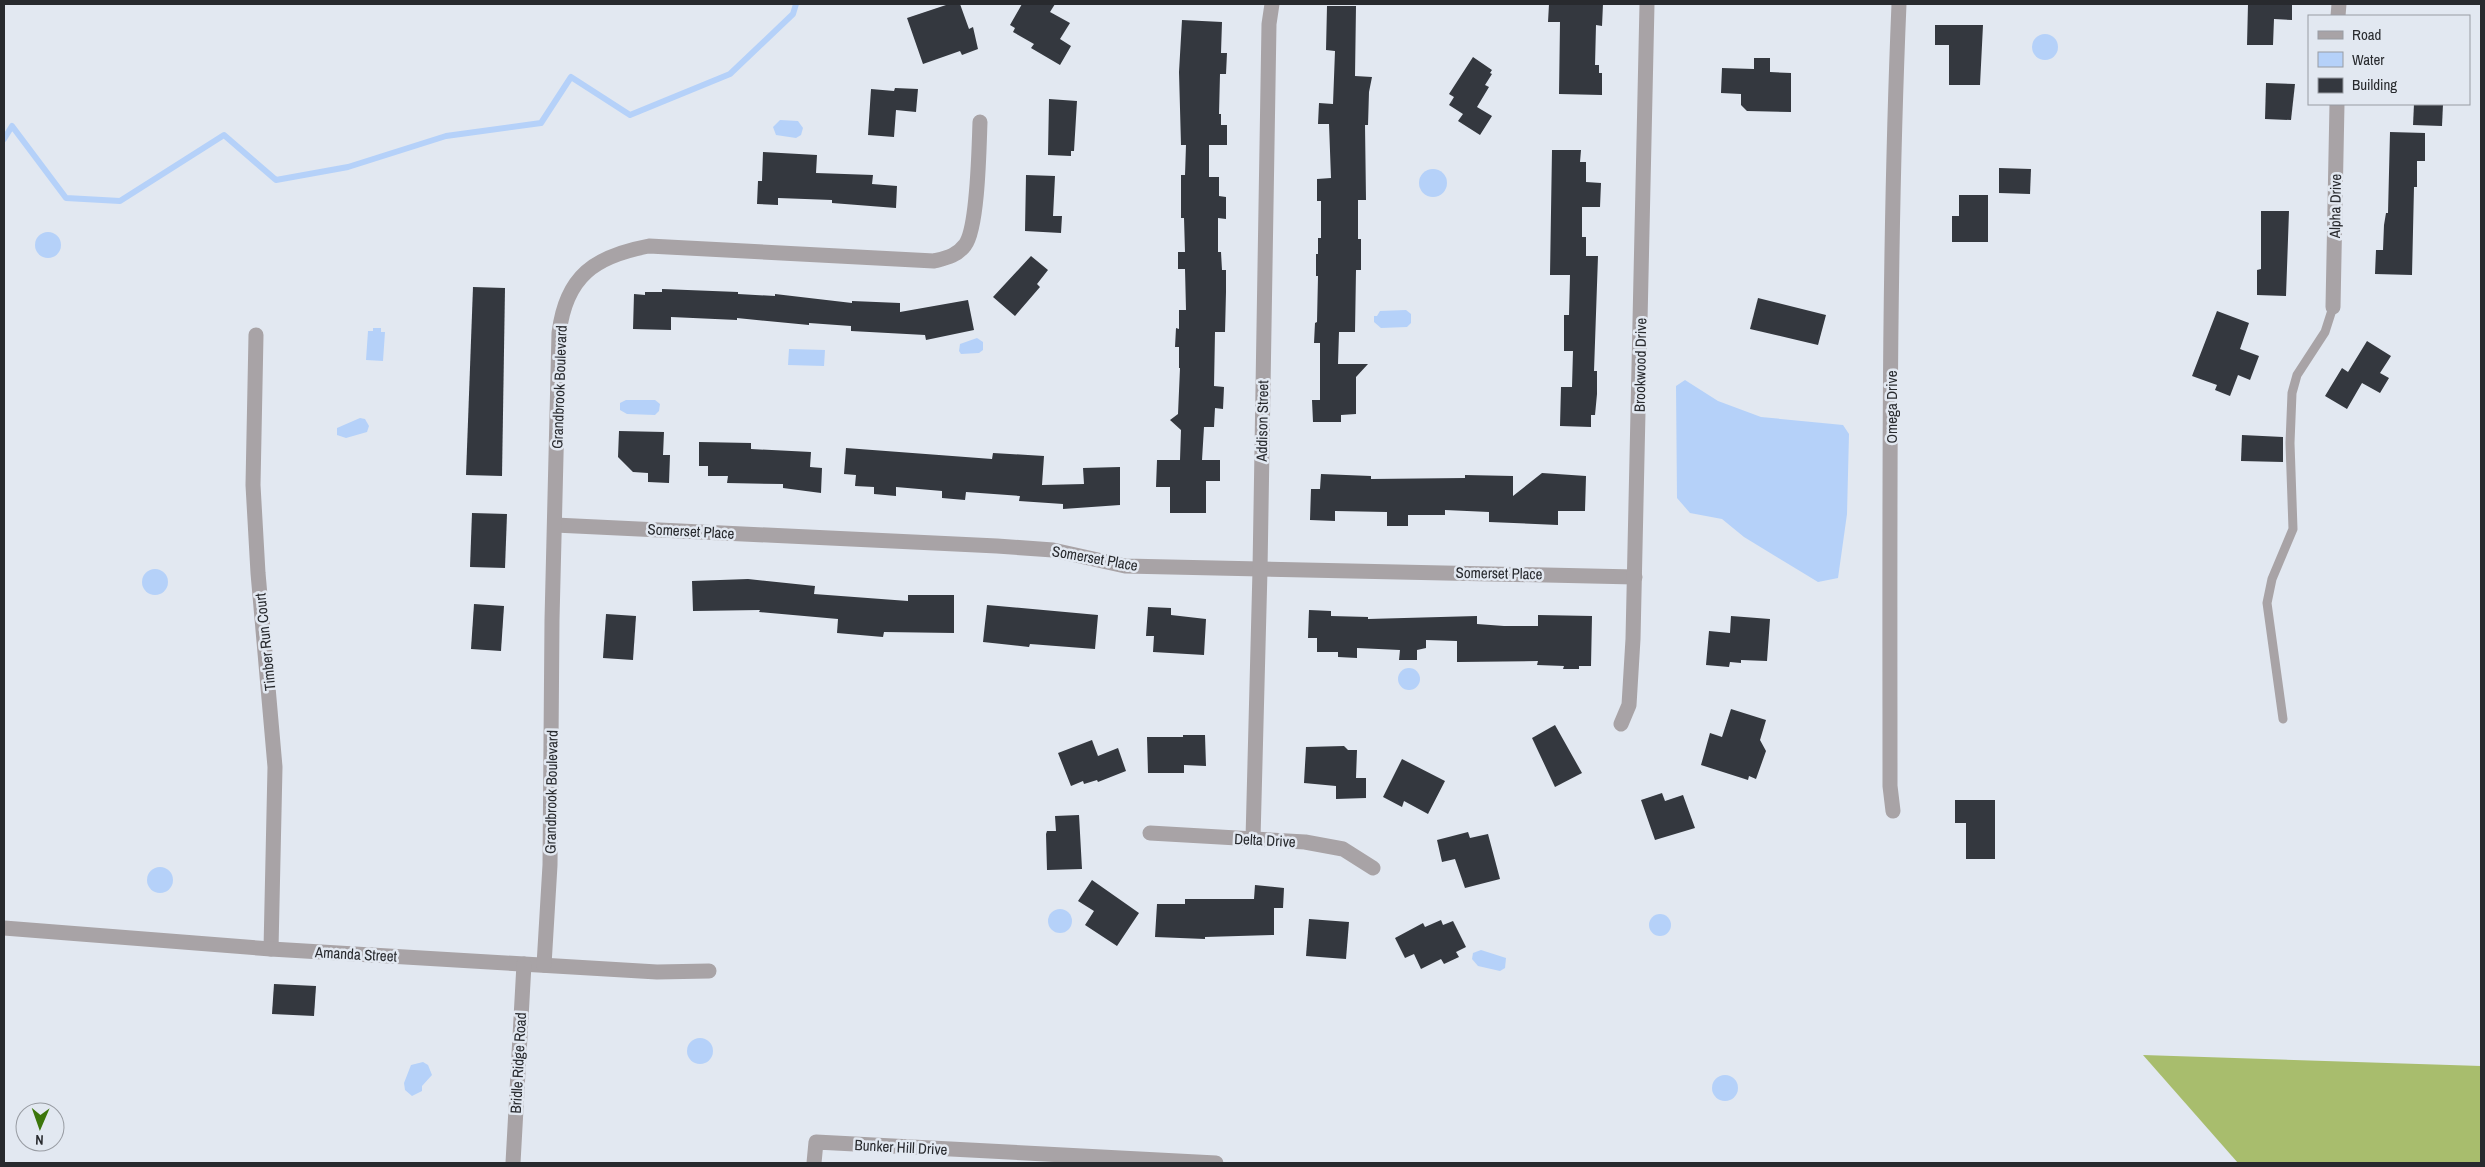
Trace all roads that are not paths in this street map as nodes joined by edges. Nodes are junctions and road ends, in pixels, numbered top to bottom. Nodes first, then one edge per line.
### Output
1 (1272, 4) edge
2 (1647, 4) edge
3 (1899, 4) edge
4 (2337, 105) edge
5 (980, 122) dead end
6 (2333, 308) joint
7 (256, 335) dead end
8 (555, 525) junction
9 (1260, 570) junction
10 (1635, 577) junction
11 (2282, 719) dead end
12 (1621, 724) dead end
13 (1893, 811) dead end
14 (1150, 832) dead end
15 (1253, 839) junction
16 (1373, 868) dead end
17 (4, 928) edge
18 (271, 948) junction
19 (524, 964) junction
20 (544, 965) junction
21 (709, 971) dead end
22 (513, 1163) edge
23 (814, 1163) edge
24 (1216, 1163) edge

1 - 9 street, Addison Street
2 - 10 street, Brookwood Drive
3 - 13 street, Omega Drive
4 - 6 street, Alpha Drive
5 - 8 street, Grandbrook Boulevard
6 - 11 lane
7 - 18 street, Timber Run Court
8 - 9 street, Somerset Place
8 - 20 street, Grandbrook Boulevard
9 - 10 street, Somerset Place
9 - 15 street, Addison Street
10 - 12 street, Brookwood Drive
14 - 15 street, Delta Drive
15 - 16 street, Delta Drive
17 - 18 street, Amanda Street
18 - 19 street, Amanda Street
19 - 20 street, Amanda Street
19 - 22 street, Bridle Ridge Road
20 - 21 street, Amanda Street
23 - 24 street, Bunker Hill Drive

